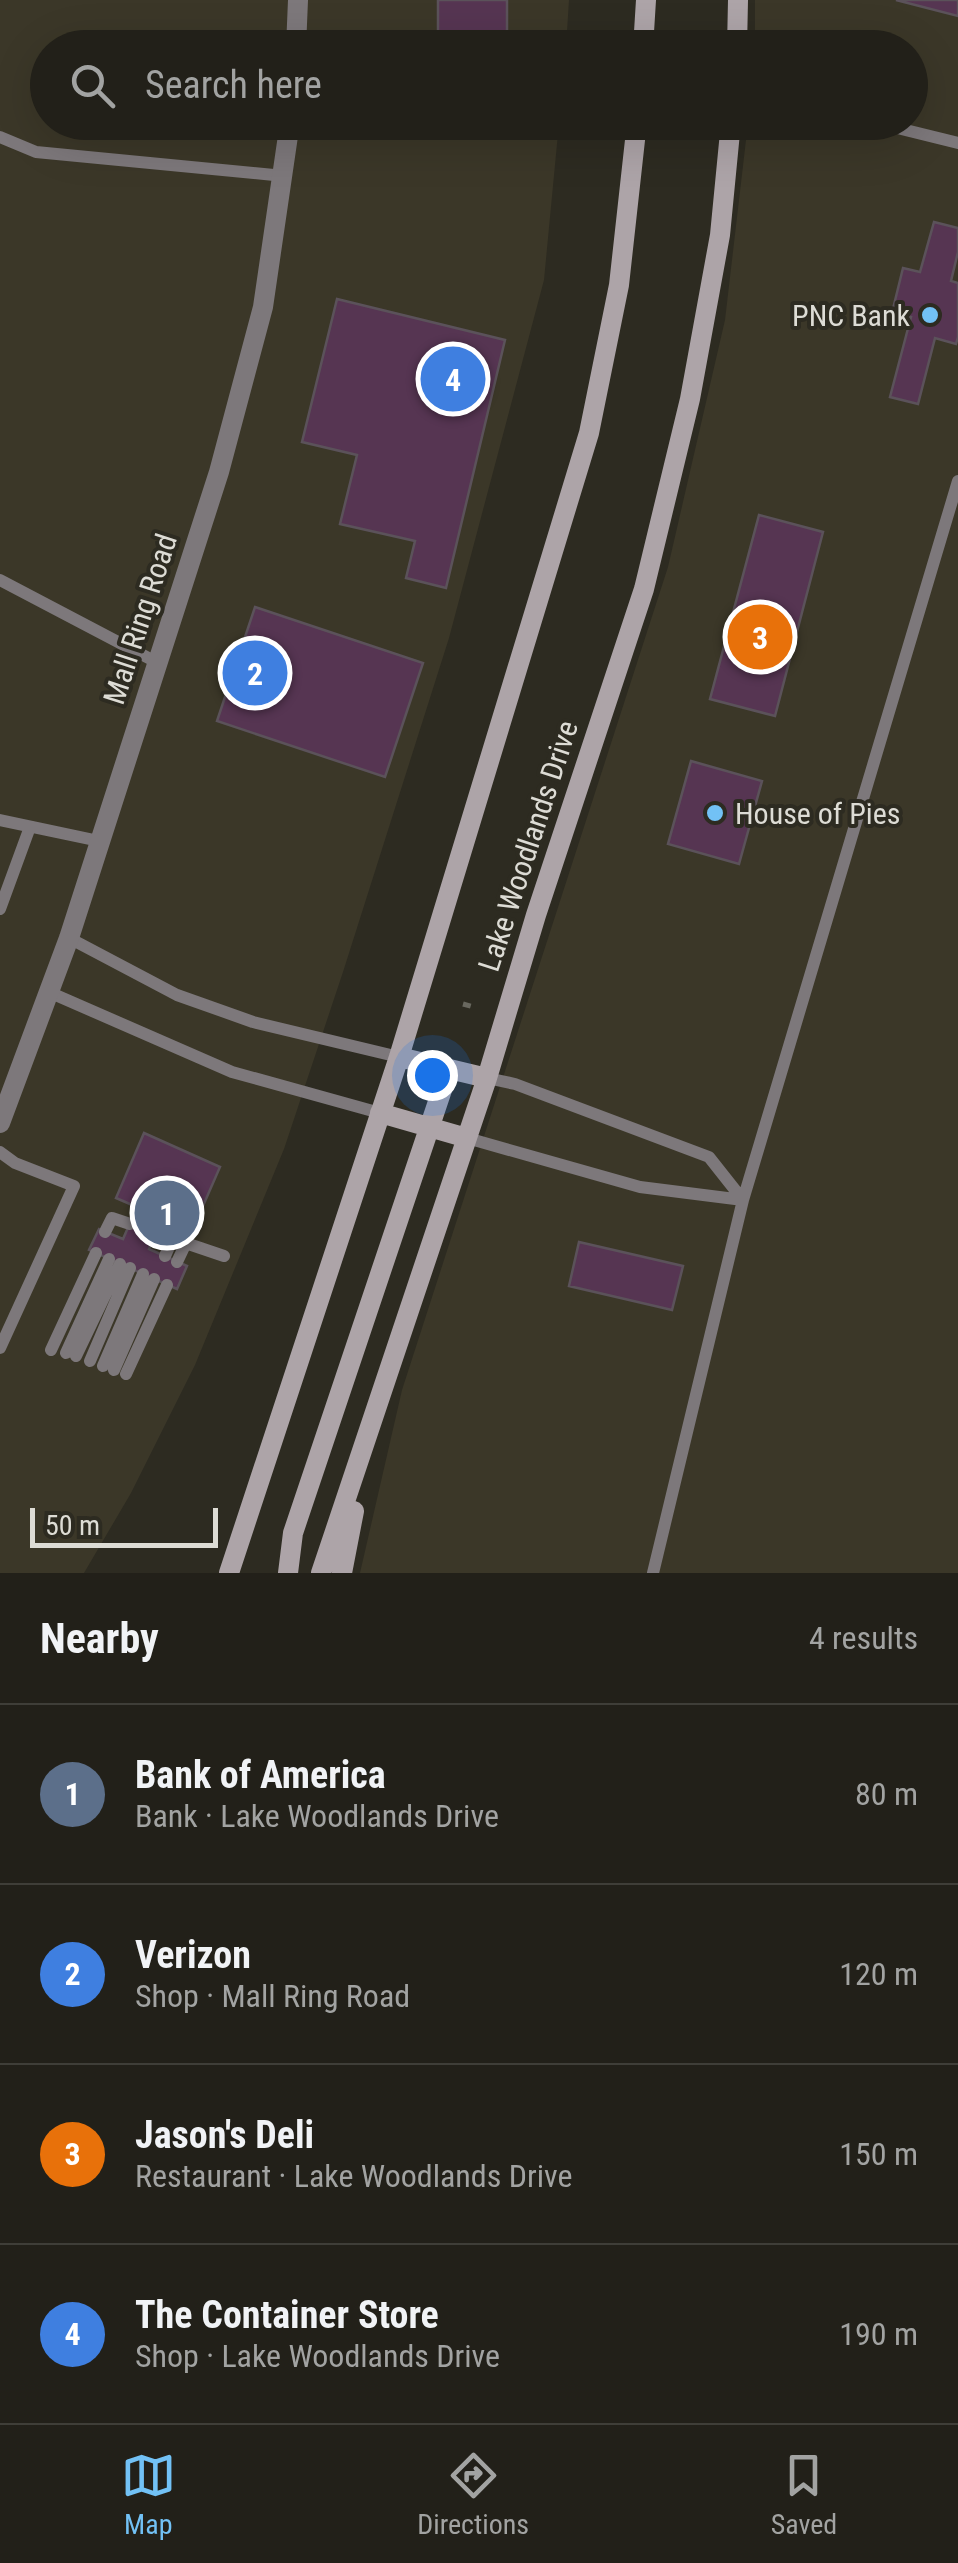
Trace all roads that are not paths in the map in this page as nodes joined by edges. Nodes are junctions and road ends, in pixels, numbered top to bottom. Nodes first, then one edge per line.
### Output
1 (298, 0) edge
2 (646, 0) edge
3 (738, 0) edge
4 (297, 30) edge
5 (644, 30) edge
6 (737, 30) edge
7 (928, 136) edge
8 (0, 137) edge
9 (288, 140) edge
10 (635, 140) edge
11 (729, 140) edge
12 (958, 143) edge
13 (284, 176) junction
14 (958, 481) edge
15 (0, 580) edge
16 (158, 663) junction
17 (0, 820) edge
18 (30, 827) junction
19 (98, 841) junction
20 (0, 909) edge
21 (69, 938) junction
22 (51, 993) junction
23 (400, 1057) junction
24 (449, 1069) junction
25 (487, 1078) junction
26 (380, 1114) junction
27 (0, 1123) edge
28 (427, 1127) junction
29 (466, 1138) junction
30 (0, 1152) edge
31 (743, 1200) junction
32 (127, 1223) dead end
33 (112, 1234) dead end
34 (169, 1237) junction
35 (224, 1256) dead end
36 (131, 1269) junction
37 (0, 1348) edge
38 (51, 1350) dead end
39 (96, 1363) junction
40 (385, 1380) junction
41 (236, 1549) junction
42 (217, 1573) edge
43 (229, 1573) edge
44 (288, 1573) edge
45 (321, 1573) edge
46 (342, 1573) edge
47 (653, 1573) edge

1 - 4 street
2 - 5 main road
3 - 6 main road
7 - 12 lane
8 - 13 lane
9 - 13 street, Mall Ring Road
10 - 23 main road, Lake Woodlands Drive
11 - 25 main road, Lake Woodlands Drive
13 - 16 street, Mall Ring Road
14 - 31 lane
15 - 16 lane
16 - 19 street, Mall Ring Road
17 - 18 lane
18 - 19 lane
18 - 20 lane
19 - 21 street, Mall Ring Road
21 - 22 street, Mall Ring Road
21 - 23 lane
22 - 26 lane
22 - 27 street, Mall Ring Road
23 - 24 main road
23 - 26 main road, Lake Woodlands Drive
24 - 25 main road
24 - 28 main road
25 - 29 main road, Lake Woodlands Drive
25 - 31 lane
26 - 28 main road
26 - 41 main road, Lake Woodlands Drive
28 - 29 main road
28 - 44 main road
29 - 31 lane
29 - 40 main road, Lake Woodlands Drive
30 - 37 lane
31 - 47 lane
32 - 33 lane
34 - 34 lane
34 - 35 lane
36 - 38 lane
36 - 39 lane
36 - 39 lane
36 - 39 lane
40 - 45 main road, Lake Woodlands Drive
40 - 46 main road
41 - 42 main road
41 - 43 main road, Lake Woodlands Drive

